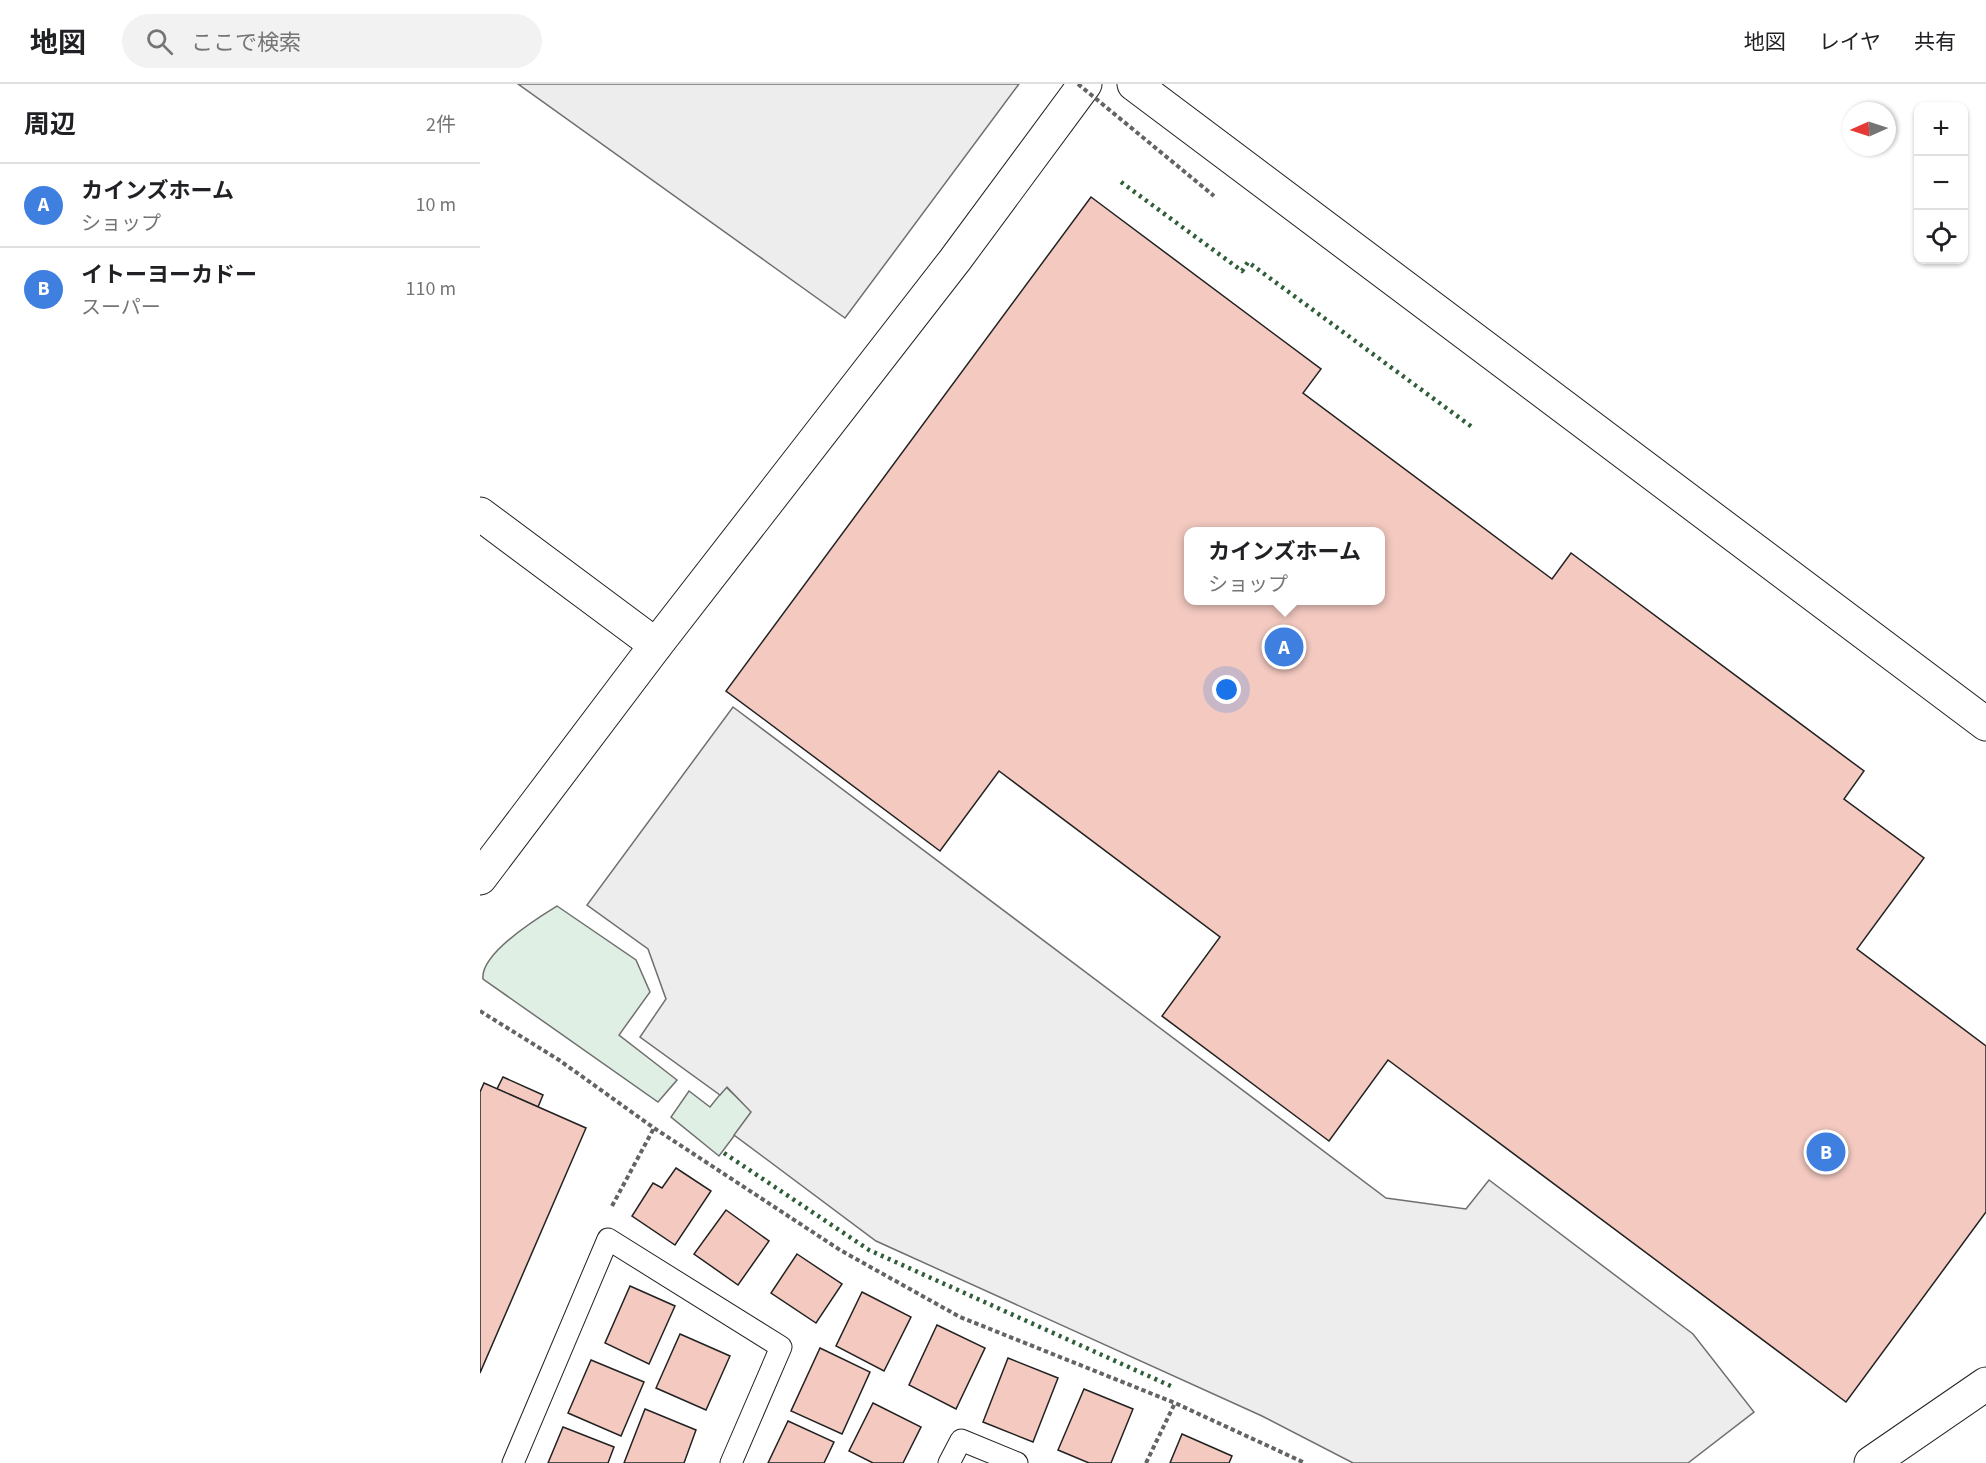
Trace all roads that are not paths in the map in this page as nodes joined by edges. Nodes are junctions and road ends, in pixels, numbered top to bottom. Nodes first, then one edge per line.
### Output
1 (1085, 84) edge
2 (1134, 84) edge
3 (480, 514) edge
4 (656, 645) junction
5 (1986, 724) edge
6 (480, 878) edge
7 (1986, 1384) edge
8 (513, 1463) edge
9 (731, 1463) edge
10 (949, 1463) edge
11 (1017, 1463) edge
12 (1871, 1463) edge

1 - 4 street
2 - 5 street
3 - 4 street
4 - 6 street
7 - 12 street
8 - 9 lane
10 - 11 lane

